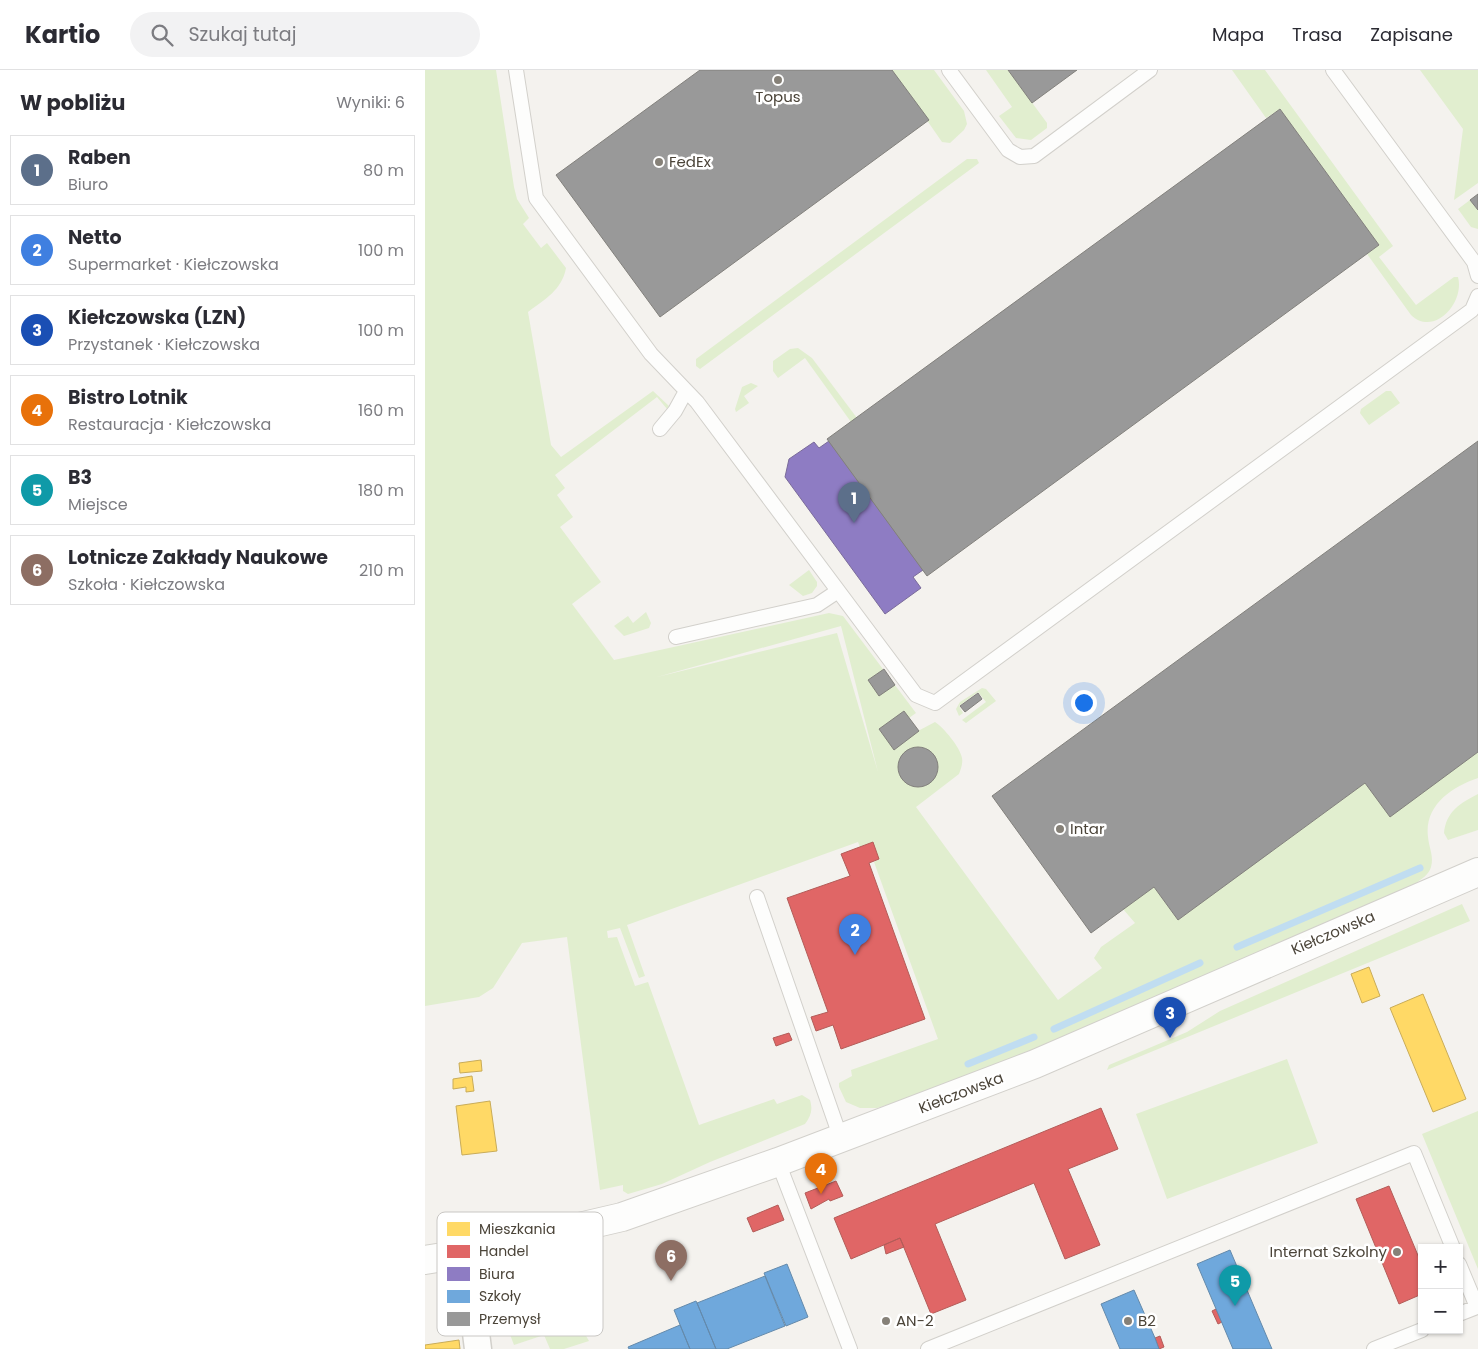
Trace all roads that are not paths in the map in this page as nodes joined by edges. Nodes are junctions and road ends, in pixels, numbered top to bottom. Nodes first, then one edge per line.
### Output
1 (516, 70) edge
2 (949, 70) edge
3 (1150, 70) edge
4 (1333, 70) edge
5 (1478, 276) edge
6 (1478, 296) edge
7 (686, 391) junction
8 (659, 429) dead end
9 (838, 591) junction
10 (676, 637) dead end
11 (1478, 872) edge
12 (757, 897) dead end
13 (841, 1139) junction
14 (778, 1162) junction
15 (603, 1221) edge
16 (1451, 1244) edge
17 (1463, 1274) edge
18 (1463, 1312) edge
19 (1418, 1332) edge
20 (476, 1336) edge
21 (478, 1349) edge
22 (850, 1349) edge
23 (928, 1349) edge
24 (1374, 1349) edge

1 - 7 lane
2 - 3 lane
4 - 5 lane
6 - 9 lane
7 - 8 lane
7 - 9 lane
9 - 10 lane
11 - 13 street, Kiełczowska
12 - 13 lane
13 - 14 street, Kiełczowska
14 - 15 street, Kiełczowska
14 - 22 lane
16 - 23 lane
17 - 18 lane
19 - 24 lane
20 - 21 street

